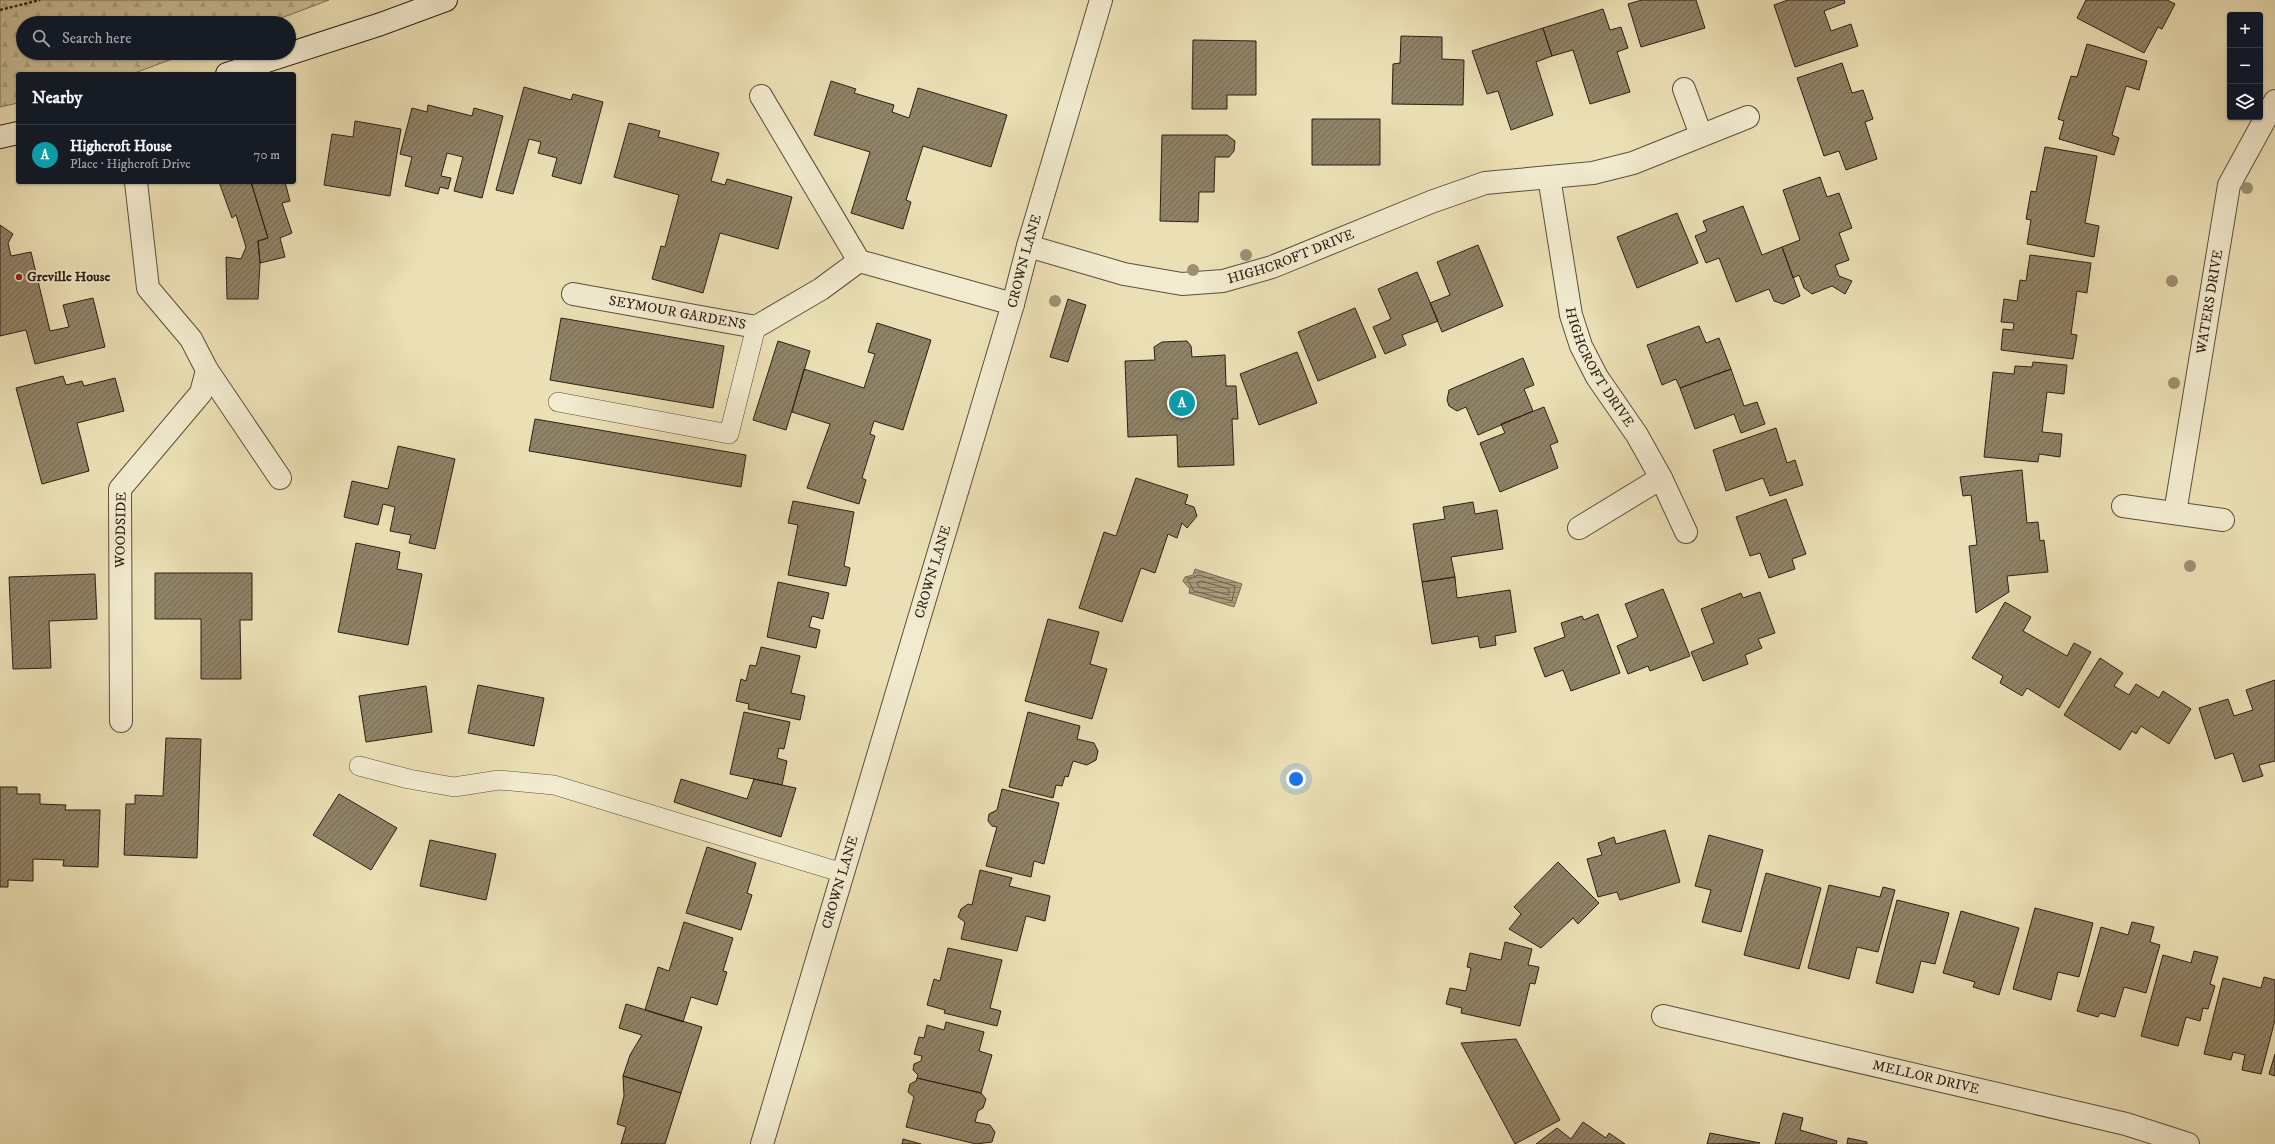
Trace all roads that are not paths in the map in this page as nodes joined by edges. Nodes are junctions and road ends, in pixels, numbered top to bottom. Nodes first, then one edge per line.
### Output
1 (446, 0) edge
2 (1101, 0) edge
3 (296, 52) edge
4 (270, 60) edge
5 (233, 72) edge
6 (1684, 89) dead end
7 (761, 96) dead end
8 (2275, 101) edge
9 (1748, 117) dead end
10 (16, 134) edge
11 (1701, 136) junction
12 (0, 138) edge
13 (1549, 177) junction
14 (136, 184) edge
15 (1028, 246) junction
16 (859, 261) junction
17 (573, 294) dead end
18 (1013, 304) junction
19 (756, 327) junction
20 (207, 370) junction
21 (558, 402) dead end
22 (280, 478) dead end
23 (1661, 478) junction
24 (2123, 506) dead end
25 (2175, 513) junction
26 (2223, 520) dead end
27 (1579, 528) dead end
28 (1686, 532) dead end
29 (121, 721) dead end
30 (358, 766) dead end
31 (843, 873) junction
32 (1663, 1016) dead end
33 (762, 1144) edge
34 (2188, 1144) edge

1 - 3 street
2 - 15 street, CROWN LANE
4 - 5 street
6 - 11 street
7 - 16 street
8 - 25 street, WATERS DRIVE
9 - 11 street, HIGHCROFT DRIVE
10 - 12 street
11 - 13 street, HIGHCROFT DRIVE
13 - 15 street, HIGHCROFT DRIVE
13 - 23 street, HIGHCROFT DRIVE
14 - 20 street
15 - 18 street, CROWN LANE
16 - 18 street
16 - 19 street, SEYMOUR GARDENS
17 - 19 street, SEYMOUR GARDENS
18 - 31 street, CROWN LANE
19 - 21 lane
20 - 22 street
20 - 29 street, WOODSIDE
23 - 27 street
23 - 28 street, HIGHCROFT DRIVE
24 - 25 street
25 - 26 street
30 - 31 lane
31 - 33 street, CROWN LANE
32 - 34 street, MELLOR DRIVE

